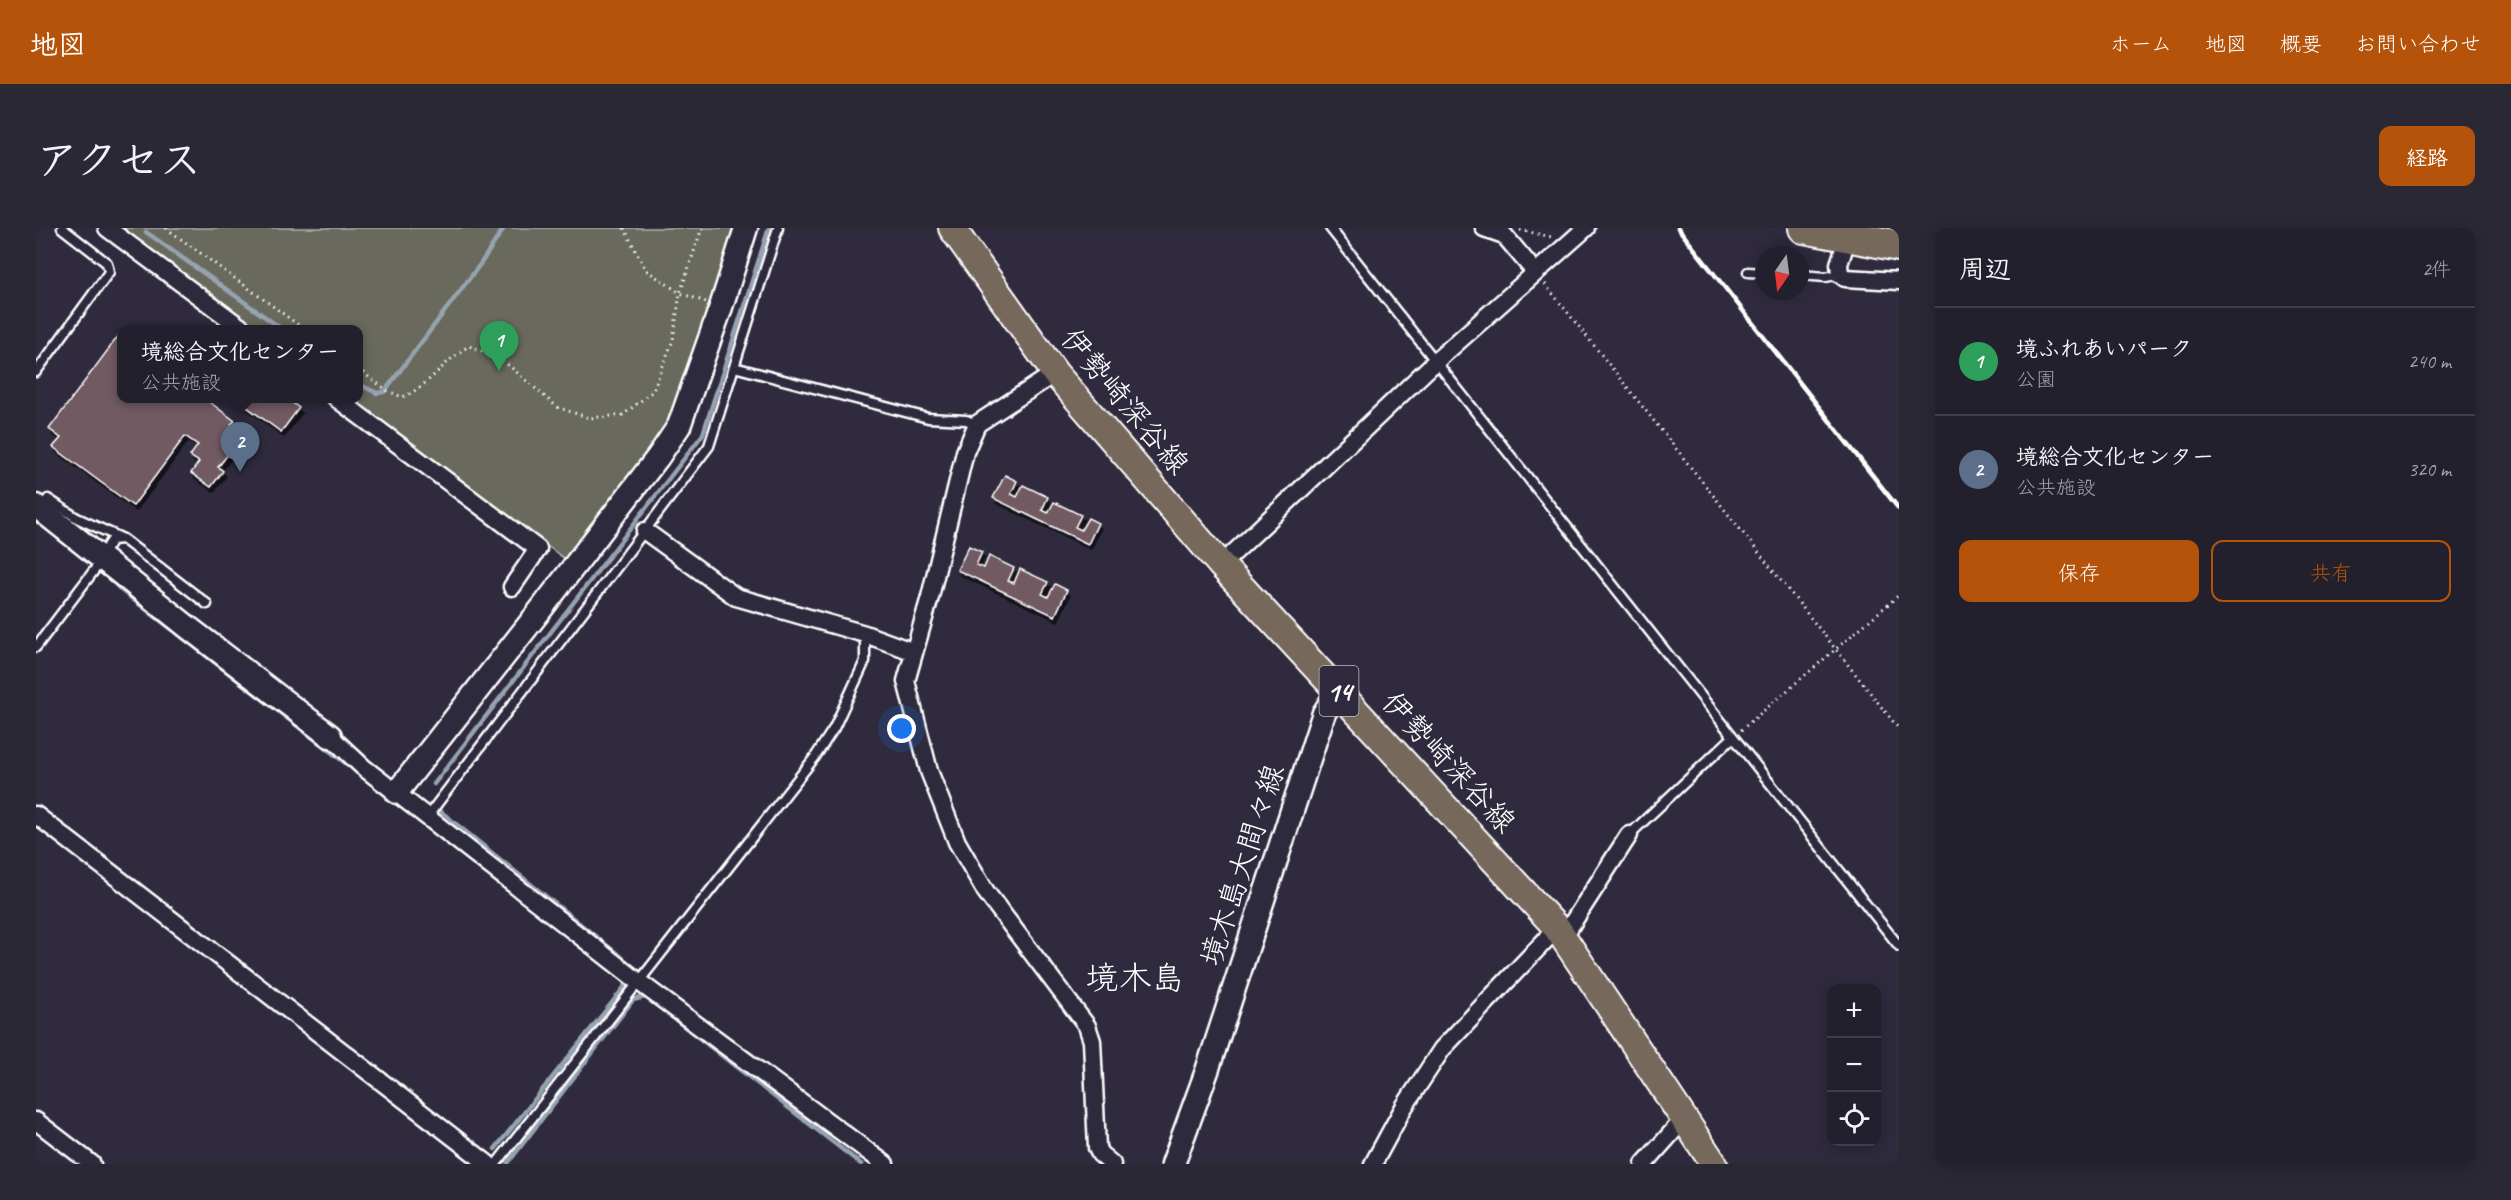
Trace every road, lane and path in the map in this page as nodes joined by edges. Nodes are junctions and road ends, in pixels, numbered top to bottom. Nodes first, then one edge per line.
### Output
1 (62, 228) edge
2 (107, 228) edge
3 (166, 228) edge
4 (624, 228) edge
5 (702, 228) edge
6 (746, 228) edge
7 (778, 228) edge
8 (952, 228) edge
9 (1330, 228) edge
10 (1484, 228) edge
11 (1586, 228) edge
12 (1804, 228) edge
13 (1509, 239) junction
14 (1571, 241) junction
15 (1899, 246) edge
16 (1843, 252) dead end
17 (1534, 271) junction
18 (1748, 272) dead end
19 (1755, 272) edge
20 (1840, 274) junction
21 (1809, 276) edge
22 (1899, 281) edge
23 (680, 293) junction
24 (710, 303) dead end
25 (236, 325) edge
26 (297, 325) edge
27 (1435, 362) junction
28 (734, 367) junction
29 (36, 372) edge
30 (363, 373) edge
31 (1055, 373) junction
32 (341, 403) edge
33 (977, 424) junction
34 (40, 498) edge
35 (645, 531) junction
36 (123, 539) junction
37 (102, 560) junction
38 (1221, 565) junction
39 (512, 587) dead end
40 (1899, 595) edge
41 (207, 604) dead end
42 (866, 634) junction
43 (36, 647) edge
44 (1836, 649) junction
45 (914, 652) junction
46 (1339, 690) junction
47 (1899, 729) edge
48 (330, 736) joint
49 (1733, 737) junction
50 (397, 792) junction
51 (36, 815) edge
52 (427, 817) junction
53 (1629, 835) joint
54 (1561, 932) junction
55 (1899, 946) edge
56 (639, 982) junction
57 (1683, 1120) junction
58 (36, 1121) edge
59 (92, 1164) edge
60 (488, 1164) edge
61 (496, 1164) edge
62 (885, 1164) edge
63 (1112, 1164) edge
64 (1173, 1164) edge
65 (1373, 1164) edge
66 (1644, 1164) edge
67 (1714, 1164) edge

1 - 29 lane
2 - 25 street
3 - 26 path
4 - 23 path
5 - 23 path
6 - 50 street
7 - 28 lane
8 - 31 main road, 伊勢崎深谷線 / 14
9 - 27 lane
10 - 13 street
11 - 14 street
12 - 15 highway
13 - 14 path
13 - 17 street
14 - 17 street
16 - 20 street
17 - 27 street
17 - 44 path
18 - 19 lane
20 - 21 lane
20 - 22 street
23 - 24 path
23 - 30 path
27 - 38 street
27 - 49 lane
28 - 33 lane
28 - 35 lane
31 - 33 street
31 - 38 main road, 伊勢崎深谷線 / 14
32 - 39 street
33 - 45 street
34 - 36 lane
34 - 37 street
35 - 42 street
35 - 52 lane
36 - 37 lane
36 - 41 lane
37 - 43 lane
37 - 48 street
38 - 46 main road, 伊勢崎深谷線 / 14
40 - 44 path
42 - 45 street
42 - 56 lane
44 - 47 path
44 - 49 path
45 - 63 street
46 - 54 main road, 伊勢崎深谷線 / 14
46 - 64 street, 境木島大間々線
48 - 50 street
49 - 53 lane
49 - 55 lane
50 - 52 street
51 - 60 street
52 - 56 street
53 - 54 street
54 - 57 main road, 伊勢崎深谷線 / 14
54 - 65 street
56 - 61 lane
56 - 62 street
57 - 66 street
57 - 67 main road, 伊勢崎深谷線 / 14
58 - 59 street

